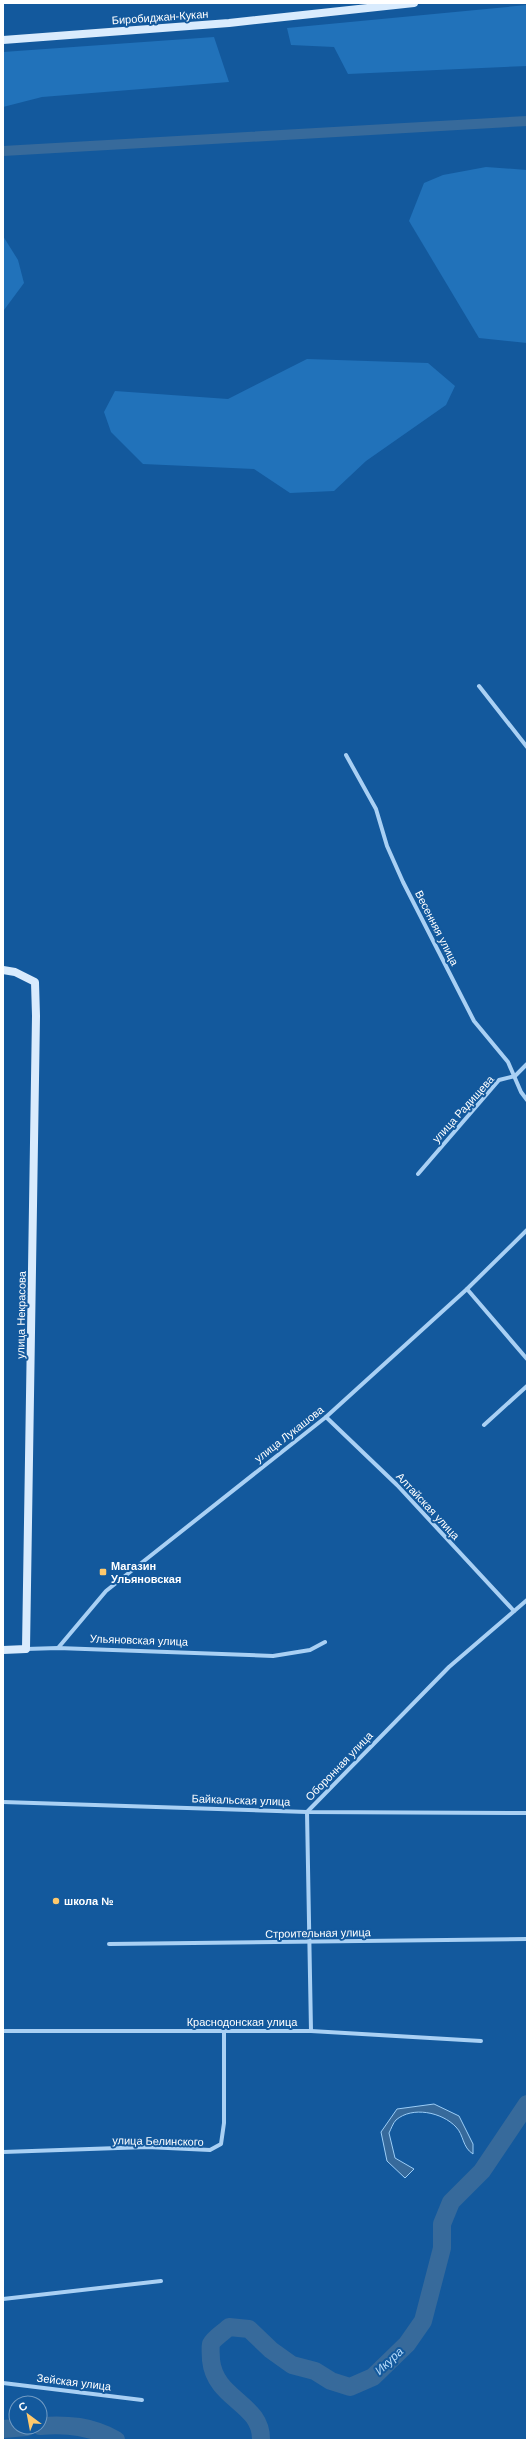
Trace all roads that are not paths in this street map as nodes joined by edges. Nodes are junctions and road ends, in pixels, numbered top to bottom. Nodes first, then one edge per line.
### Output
1 (414, 3) edge
2 (3, 40) edge
3 (479, 686) dead end
4 (527, 747) edge
5 (346, 755) dead end
6 (3, 970) edge
7 (527, 1064) edge
8 (515, 1076) junction
9 (527, 1100) edge
10 (418, 1174) dead end
11 (527, 1230) edge
12 (467, 1289) junction
13 (527, 1359) edge
14 (527, 1386) edge
15 (326, 1417) junction
16 (484, 1425) dead end
17 (527, 1600) edge
18 (514, 1611) junction
19 (325, 1642) dead end
20 (58, 1648) junction
21 (26, 1649) junction
22 (3, 1650) edge
23 (3, 1802) edge
24 (307, 1812) junction
25 (527, 1813) edge
26 (527, 1939) edge
27 (310, 1942) junction
28 (109, 1944) dead end
29 (224, 2030) junction
30 (3, 2031) edge
31 (311, 2032) junction
32 (481, 2041) dead end
33 (3, 2152) edge
34 (161, 2281) dead end
35 (3, 2299) edge
36 (3, 2383) edge
37 (142, 2400) dead end

1 - 2 street, Биробиджан-Кукан
3 - 4 street
5 - 8 street, Весенняя улица
6 - 21 street, улица Некрасова
7 - 8 street, улица Радищева
8 - 9 street, Весенняя улица
8 - 10 street, улица Радищева
11 - 12 street, улица Лукашова
12 - 13 street
12 - 15 street, улица Лукашова
14 - 16 street
15 - 18 street, Алтайская улица
15 - 20 street, улица Лукашова
17 - 18 street, Оборонная улица
18 - 24 street, Оборонная улица
19 - 20 street, Ульяновская улица
20 - 21 street, Ульяновская улица
21 - 22 street, Ульяновская улица
23 - 24 street, Байкальская улица
24 - 25 street, Байкальская улица
24 - 27 street, Оборонная улица
26 - 27 street, Строительная улица
27 - 28 street, Строительная улица
27 - 31 street, Оборонная улица
29 - 30 street, Краснодонская улица
29 - 31 street, Краснодонская улица
29 - 33 street, улица Белинского
31 - 32 street, Краснодонская улица
34 - 35 street
36 - 37 street, Зейская улица

